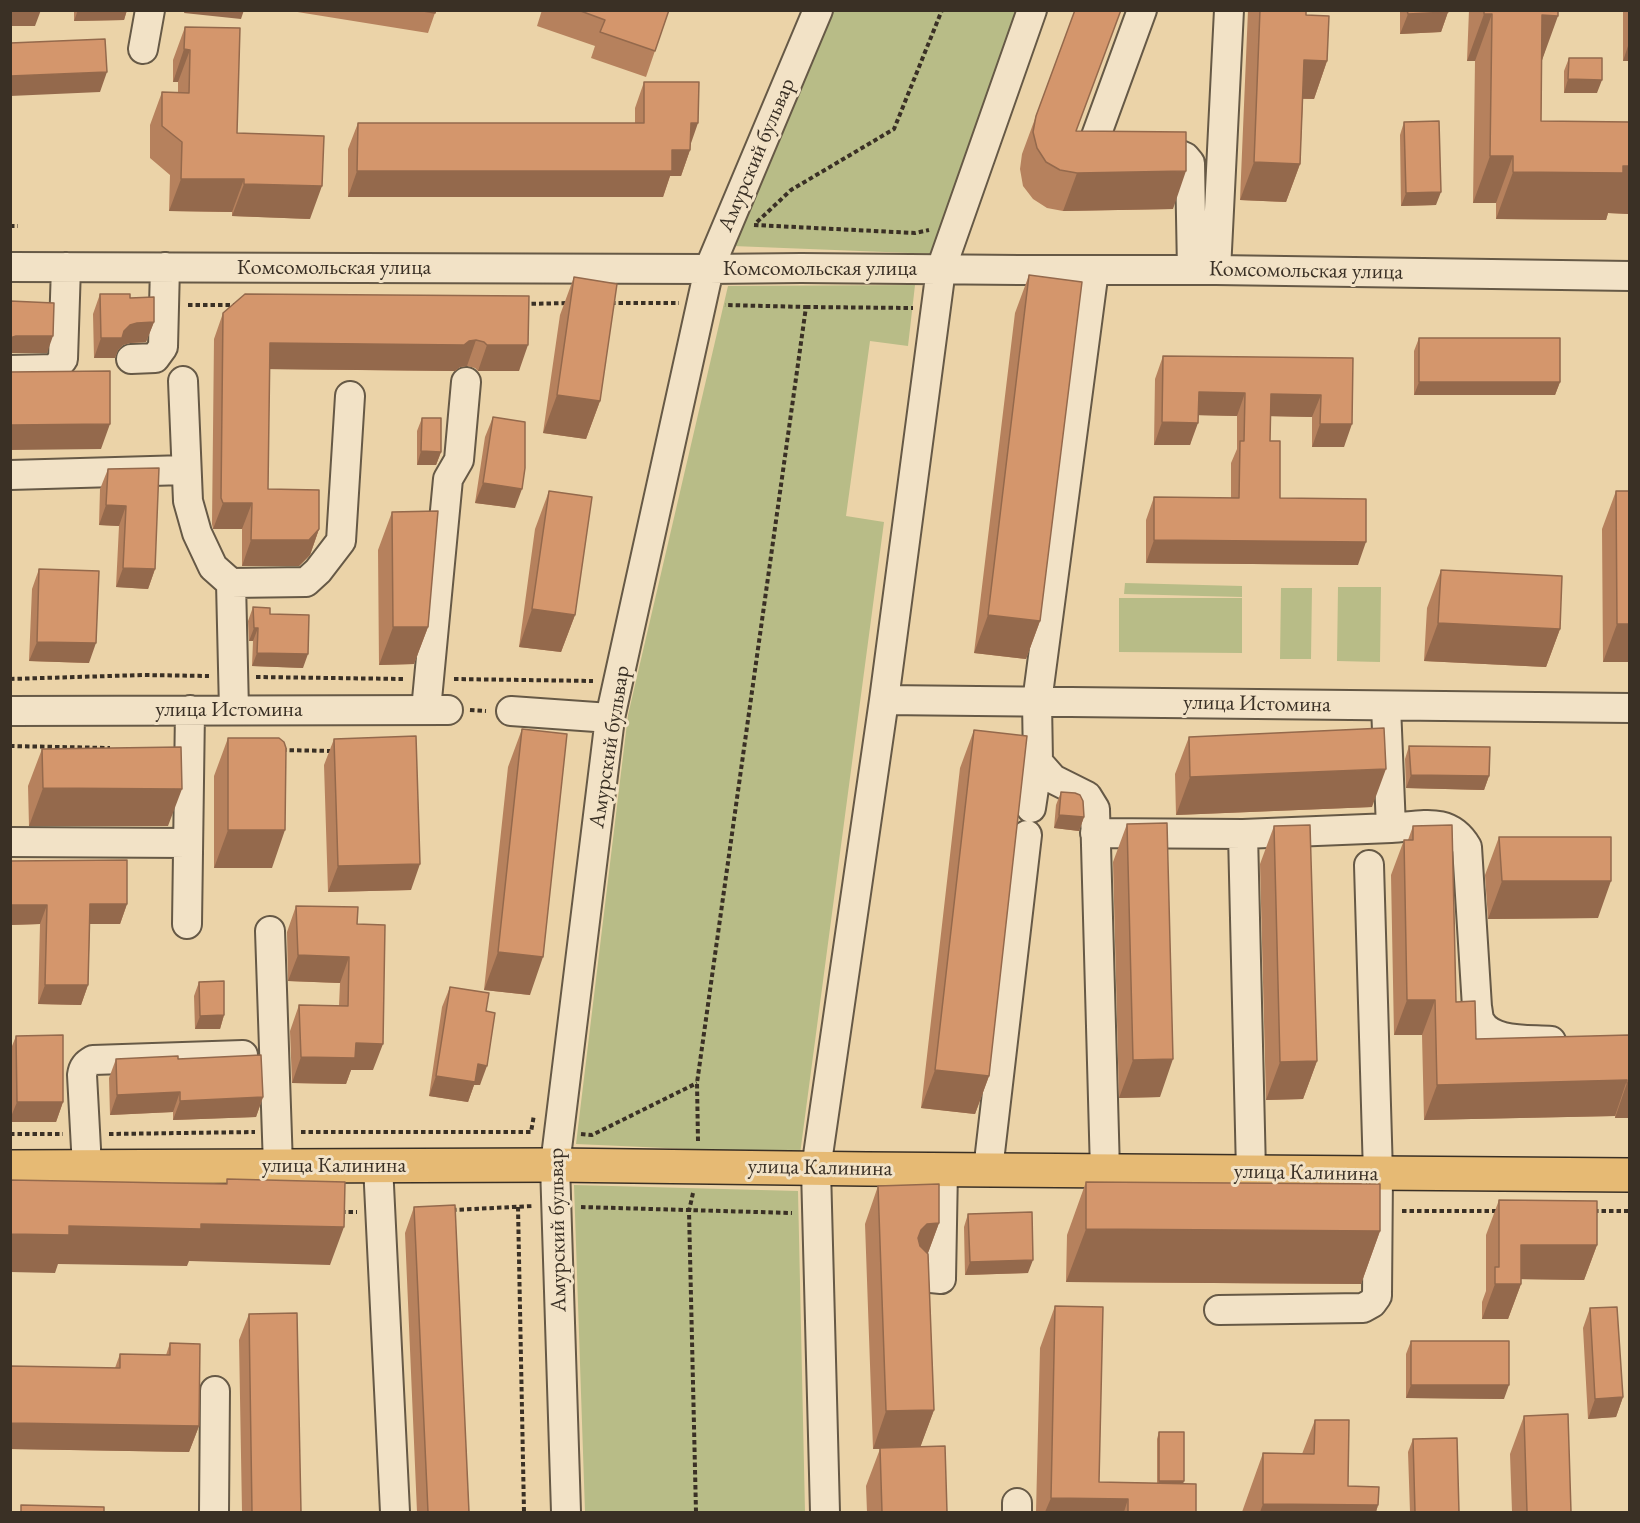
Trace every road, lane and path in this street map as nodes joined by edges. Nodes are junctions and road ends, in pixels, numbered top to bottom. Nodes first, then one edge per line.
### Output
1 (150, 10) edge
2 (818, 10) edge
3 (942, 10) edge
4 (1032, 10) edge
5 (1142, 10) edge
6 (1229, 10) edge
7 (143, 50) dead end
8 (10, 226) edge
9 (18, 226) dead end
10 (937, 228) dead end
11 (10, 267) edge
12 (66, 267) junction
13 (165, 267) junction
14 (709, 269) junction
15 (941, 269) junction
16 (1094, 270) junction
17 (1204, 270) junction
18 (1629, 276) edge
19 (574, 303) edge
20 (609, 303) edge
21 (515, 304) edge
22 (701, 304) junction
23 (164, 305) junction
24 (245, 305) edge
25 (806, 307) junction
26 (910, 308) dead end
27 (131, 359) dead end
28 (10, 370) edge
29 (183, 381) dead end
30 (466, 382) dead end
31 (350, 396) dead end
32 (186, 471) junction
33 (10, 475) edge
34 (231, 583) junction
35 (233, 676) junction
36 (10, 679) edge
37 (429, 679) junction
38 (594, 681) dead end
39 (884, 700) junction
40 (1037, 702) junction
41 (1386, 706) junction
42 (1629, 708) edge
43 (190, 710) junction
44 (234, 710) junction
45 (437, 710) junction
46 (10, 711) edge
47 (511, 711) joint
48 (610, 718) junction
49 (1038, 762) junction
50 (1391, 828) junction
51 (1095, 833) junction
52 (1243, 834) junction
53 (10, 842) edge
54 (188, 843) junction
55 (1369, 866) dead end
56 (187, 924) dead end
57 (270, 931) dead end
58 (1580, 1042) edge
59 (243, 1055) edge
60 (697, 1083) junction
61 (548, 1143) junction
62 (378, 1165) junction
63 (278, 1166) junction
64 (698, 1166) junction
65 (10, 1167) edge
66 (87, 1167) junction
67 (816, 1169) junction
68 (943, 1169) junction
69 (988, 1170) junction
70 (1105, 1171) junction
71 (1251, 1172) junction
72 (1378, 1174) junction
73 (1629, 1175) edge
74 (518, 1207) dead end
75 (1377, 1211) junction
76 (1503, 1211) edge
77 (1584, 1211) edge
78 (1629, 1211) edge
79 (921, 1277) edge
80 (1219, 1310) dead end
81 (214, 1391) dead end
82 (214, 1512) edge
83 (394, 1512) edge
84 (524, 1512) edge
85 (566, 1512) edge
86 (696, 1512) edge
87 (825, 1512) edge

1 - 7 street
2 - 14 street, Амурский бульвар
3 - 10 path
4 - 15 street
5 - 17 street
6 - 17 street
8 - 9 path
11 - 12 street, Комсомольская улица
12 - 13 street, Комсомольская улица
12 - 28 street
13 - 14 street, Комсомольская улица
13 - 23 street
14 - 15 street, Комсомольская улица
14 - 22 street, Амурский бульвар
15 - 16 street, Комсомольская улица
15 - 39 street
16 - 17 street, Комсомольская улица
16 - 40 street
17 - 18 street, Комсомольская улица
19 - 21 path
20 - 22 path
22 - 25 path
22 - 48 street, Амурский бульвар
23 - 24 path
23 - 27 street
25 - 26 path
25 - 60 path
29 - 32 street
30 - 37 street
31 - 34 street
32 - 33 street
32 - 34 street
34 - 35 street
35 - 36 path
35 - 37 path
35 - 44 street
37 - 38 path
37 - 45 street
39 - 40 street, улица Истомина
39 - 67 street
40 - 41 street, улица Истомина
40 - 49 street
41 - 42 street, улица Истомина
41 - 50 street
43 - 44 street, улица Истомина
43 - 46 street, улица Истомина
43 - 54 street
44 - 45 street, улица Истомина
45 - 47 path
47 - 48 street
48 - 61 street, Амурский бульвар
49 - 51 street
49 - 69 street
50 - 52 street
50 - 58 street
51 - 52 street
51 - 70 street
52 - 71 street
53 - 54 street
54 - 56 street
55 - 72 street
57 - 63 street
59 - 66 street
60 - 61 path
60 - 64 path
61 - 62 main road, улица Калинина
61 - 64 main road, улица Калинина
61 - 85 street, Амурский бульвар
62 - 63 main road, улица Калинина
62 - 83 street
63 - 66 main road, улица Калинина
64 - 67 main road, улица Калинина
64 - 86 path
65 - 66 main road, улица Калинина
67 - 68 main road, улица Калинина
67 - 87 street
68 - 69 main road, улица Калинина
68 - 79 street
69 - 70 main road, улица Калинина
70 - 71 main road, улица Калинина
71 - 72 main road, улица Калинина
72 - 73 main road, улица Калинина
72 - 75 street
74 - 84 path
75 - 76 path
75 - 80 street
77 - 78 path
81 - 82 street

